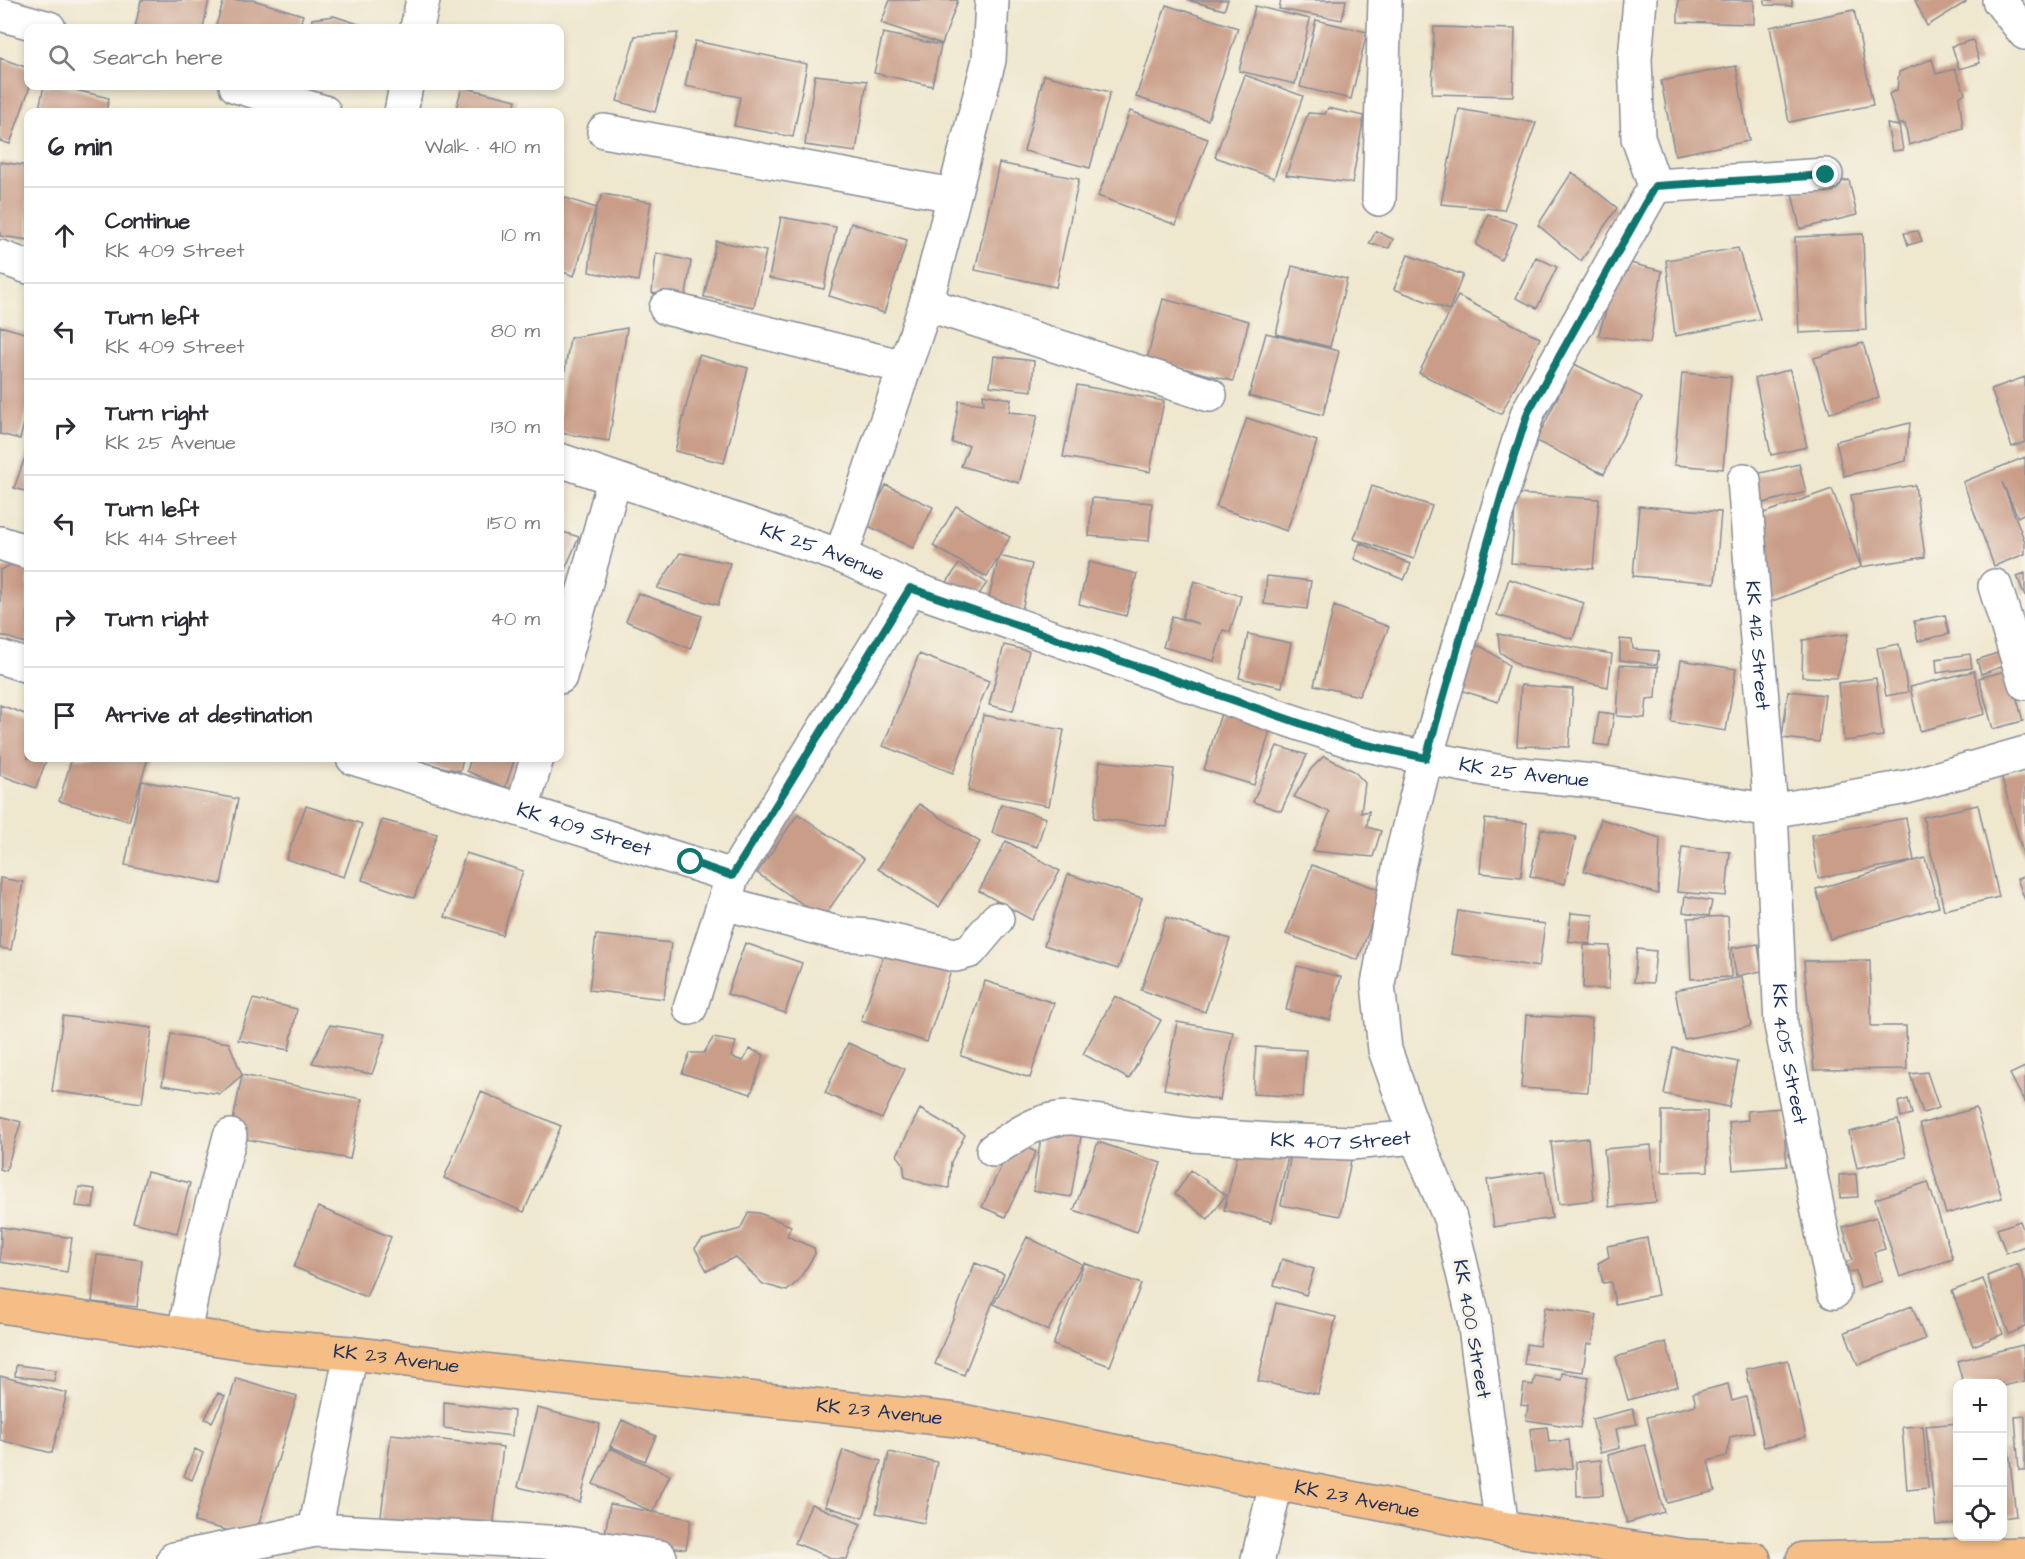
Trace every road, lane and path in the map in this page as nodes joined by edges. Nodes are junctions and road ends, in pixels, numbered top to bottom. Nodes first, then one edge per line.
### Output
1 (423, 0) edge
2 (992, 0) edge
3 (1385, 0) edge
4 (1640, 0) edge
5 (1999, 0) edge
6 (0, 14) edge
7 (35, 24) edge
8 (418, 24) edge
9 (2025, 33) edge
10 (250, 90) edge
11 (405, 90) edge
12 (310, 108) edge
13 (402, 108) edge
14 (604, 131) dead end
15 (1826, 175) dead end
16 (1655, 186) junction
17 (953, 195) junction
18 (1380, 199) dead end
19 (0, 257) edge
20 (24, 266) edge
21 (926, 304) junction
22 (666, 308) dead end
23 (904, 367) junction
24 (1210, 395) dead end
25 (564, 461) edge
26 (614, 480) junction
27 (1744, 480) dead end
28 (0, 543) edge
29 (24, 551) edge
30 (841, 556) junction
31 (1995, 586) dead end
32 (910, 588) junction
33 (0, 657) edge
34 (564, 662) edge
35 (24, 665) edge
36 (2025, 683) edge
37 (2025, 753) edge
38 (1426, 758) junction
39 (366, 762) edge
40 (536, 762) edge
41 (522, 810) junction
42 (1771, 811) junction
43 (728, 890) junction
44 (997, 919) dead end
45 (690, 1008) dead end
46 (230, 1136) dead end
47 (1416, 1137) junction
48 (993, 1150) dead end
49 (1834, 1292) dead end
50 (0, 1306) edge
51 (183, 1333) junction
52 (351, 1353) junction
53 (1276, 1484) junction
54 (1502, 1528) junction
55 (315, 1530) junction
56 (514, 1550) edge
57 (2025, 1554) edge
58 (660, 1557) dead end
59 (174, 1559) edge
60 (1258, 1559) edge
61 (1754, 1559) edge
62 (1803, 1559) edge

1 - 8 street
2 - 17 street
3 - 18 street
4 - 16 street
5 - 9 street
6 - 7 street
10 - 12 street
11 - 13 street
14 - 17 street
15 - 16 street
16 - 38 street, KK 407 Street
17 - 21 street
19 - 20 street
21 - 23 street
21 - 24 street
22 - 23 street
23 - 30 street
25 - 26 street, KK 25 Avenue
26 - 30 street, KK 25 Avenue
26 - 34 street
27 - 42 street, KK 412 Street
28 - 29 street
30 - 32 street, KK 25 Avenue
31 - 36 street
32 - 38 street, KK 25 Avenue
32 - 43 street
33 - 35 street
37 - 42 street, KK 25 Avenue
38 - 42 street, KK 25 Avenue
38 - 47 street, KK 407 Street
39 - 41 street, KK 409 Street
40 - 41 street
41 - 43 street, KK 409 Street
42 - 49 street, KK 405 Street
43 - 44 street, KK 409 Street
43 - 45 street
46 - 51 street
47 - 48 street, KK 407 Street
47 - 54 street, KK 400 Street
50 - 51 main road, KK 23 Avenue
51 - 52 main road, KK 23 Avenue
52 - 53 main road, KK 23 Avenue
52 - 55 street
53 - 54 main road, KK 23 Avenue
53 - 60 street
54 - 61 main road, KK 23 Avenue
55 - 56 street
55 - 59 street
56 - 58 street
57 - 62 main road

